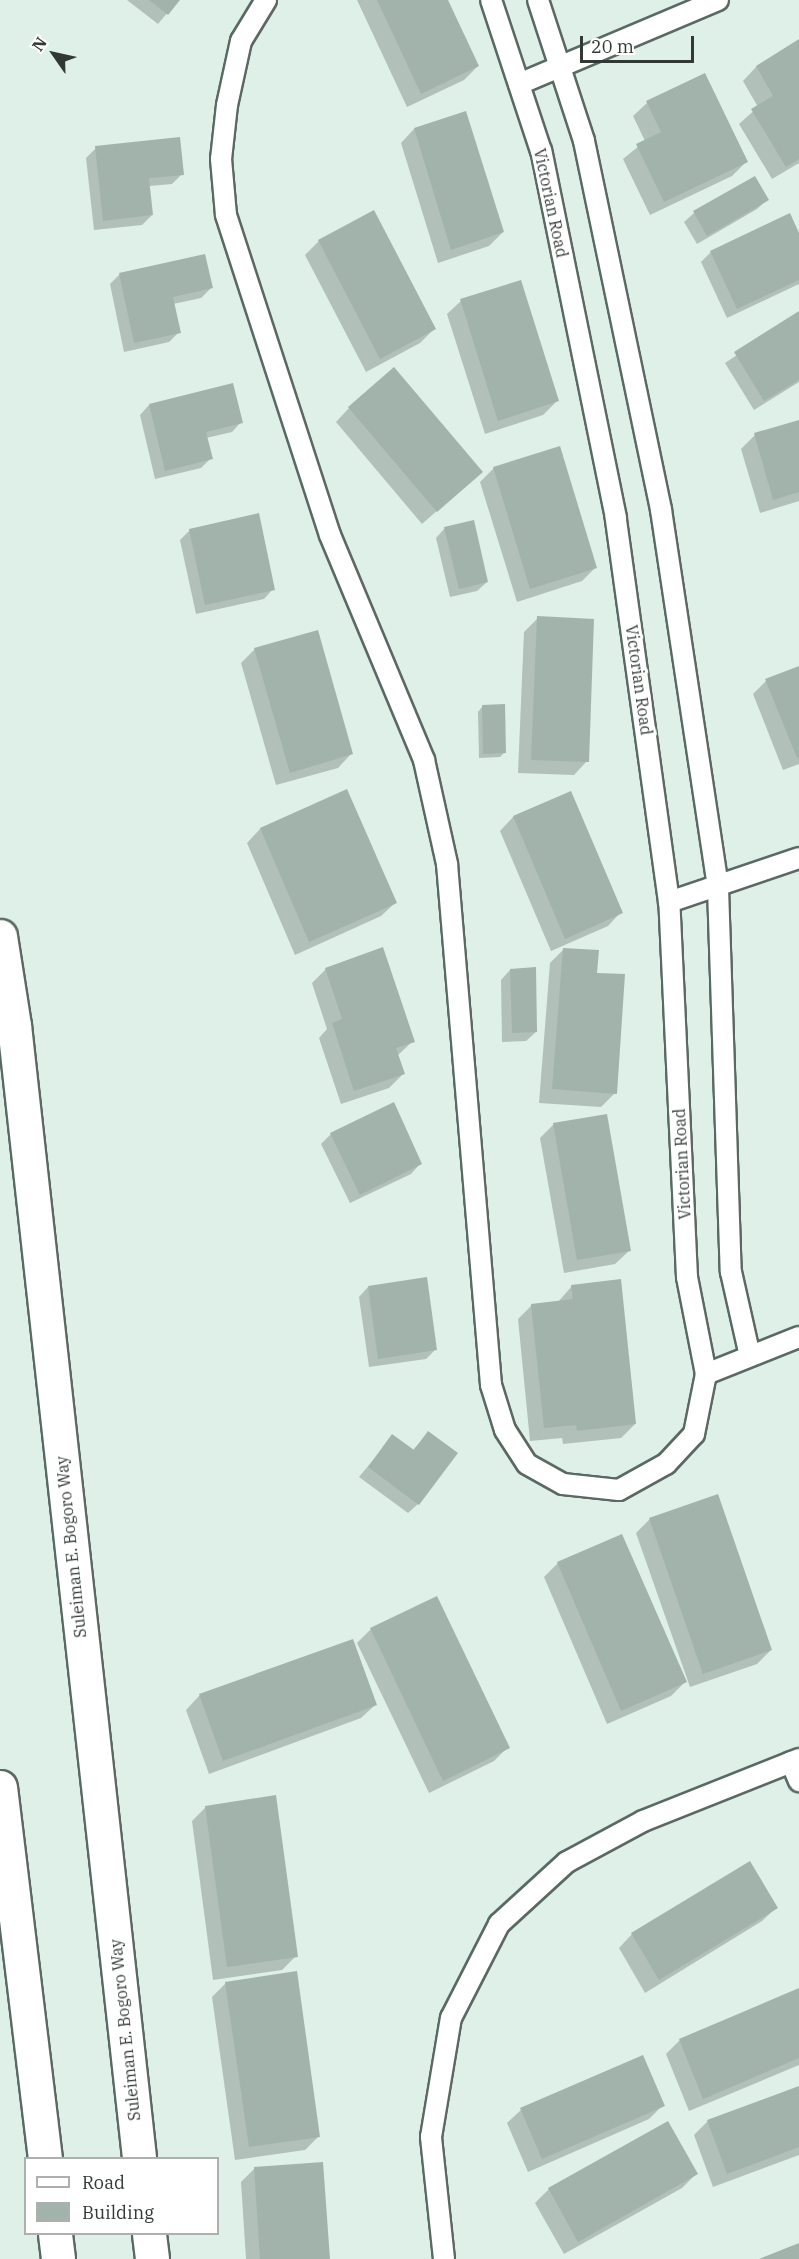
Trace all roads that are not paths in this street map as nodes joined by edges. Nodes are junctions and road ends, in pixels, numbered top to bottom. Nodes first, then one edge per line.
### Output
1 (266, 0) edge
2 (491, 0) edge
3 (538, 0) edge
4 (718, 0) edge
5 (559, 64) junction
6 (519, 84) junction
7 (799, 858) edge
8 (718, 888) junction
9 (669, 902) junction
10 (0, 936) edge
11 (799, 1337) edge
12 (750, 1356) junction
13 (706, 1374) junction
14 (795, 1761) edge
15 (799, 1782) edge
16 (0, 1787) edge
17 (45, 2157) edge
18 (139, 2157) edge
19 (55, 2235) edge
20 (149, 2235) edge
21 (58, 2259) edge
22 (152, 2259) edge
23 (444, 2259) edge

1 - 13 lane
2 - 6 lane, Victorian Road
3 - 5 lane
4 - 5 lane
5 - 6 lane
5 - 8 lane
6 - 9 lane, Victorian Road
7 - 8 lane
8 - 9 lane
8 - 12 lane
9 - 13 lane, Victorian Road
10 - 18 street, Suleiman E. Bogoro Way
11 - 12 lane
12 - 13 lane
14 - 15 lane
14 - 23 lane
16 - 17 street
19 - 21 street
20 - 22 street

